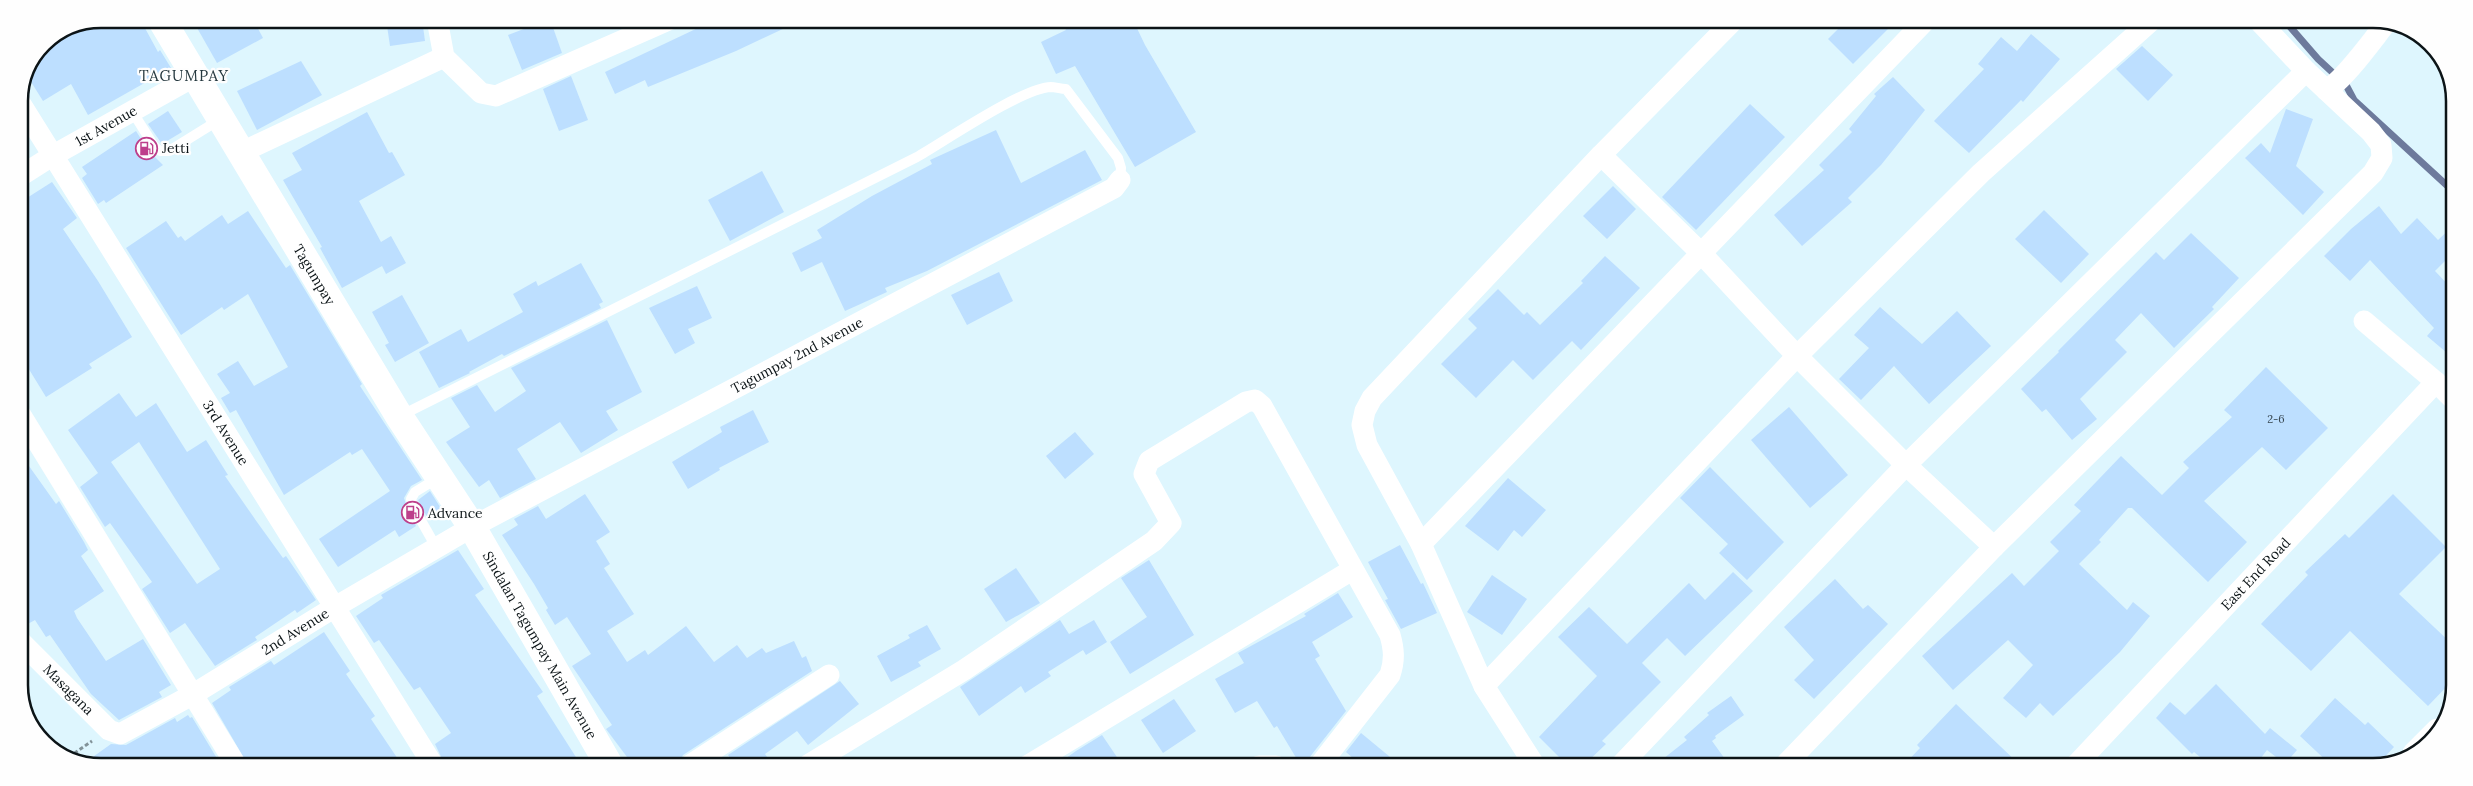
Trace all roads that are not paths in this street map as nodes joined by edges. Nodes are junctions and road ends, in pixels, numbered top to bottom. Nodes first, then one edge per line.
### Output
1 (166, 27) edge
2 (438, 27) edge
3 (655, 27) edge
4 (1727, 27) edge
5 (1919, 27) edge
6 (2144, 27) edge
7 (2264, 27) edge
8 (2382, 28) edge
9 (444, 57) junction
10 (2306, 71) junction
11 (195, 76) junction
12 (2328, 89) junction
13 (132, 111) junction
14 (27, 114) edge
15 (220, 119) junction
16 (240, 153) junction
17 (1601, 155) junction
18 (52, 156) junction
19 (27, 172) edge
20 (1120, 180) joint
21 (1701, 253) junction
22 (2364, 321) dead end
23 (1798, 356) junction
24 (2436, 382) junction
25 (2446, 392) edge
26 (399, 416) junction
27 (28, 426) edge
28 (1906, 465) junction
29 (439, 477) junction
30 (472, 527) junction
31 (1421, 544) junction
32 (436, 547) junction
33 (1994, 547) junction
34 (1352, 570) junction
35 (335, 607) junction
36 (28, 649) edge
37 (829, 675) dead end
38 (1484, 686) junction
39 (192, 695) junction
40 (120, 734) joint
41 (232, 758) edge
42 (429, 758) edge
43 (606, 758) edge
44 (701, 758) edge
45 (819, 758) edge
46 (1040, 758) edge
47 (1326, 758) edge
48 (1530, 758) edge
49 (1628, 758) edge
50 (1791, 758) edge
51 (2082, 758) edge

1 - 11 main road, Tagumpay
2 - 9 street
3 - 9 street
4 - 17 street
5 - 21 street
6 - 23 street
7 - 10 street
8 - 12 street
9 - 16 street
10 - 12 street
10 - 28 street
11 - 13 street, 1st Avenue
11 - 15 main road, Tagumpay
12 - 33 street
13 - 15 lane
13 - 18 street, 1st Avenue
14 - 18 street, 3rd Avenue
15 - 16 main road, Tagumpay
16 - 26 main road, Tagumpay
17 - 21 street
17 - 31 street
18 - 19 street, 1st Avenue
18 - 35 street, 3rd Avenue
20 - 26 lane
20 - 30 street, Tagumpay 2nd Avenue
21 - 23 street
21 - 31 street
22 - 24 street
23 - 28 street
23 - 38 street
24 - 25 street
24 - 51 street, East End Road
26 - 29 main road, Tagumpay
27 - 39 street
28 - 33 street
28 - 49 street
29 - 30 main road, Tagumpay
29 - 32 lane
30 - 32 street, 2nd Avenue
30 - 43 main road, Sindalan Tagumpay Main Avenue
31 - 38 street
32 - 35 street, 2nd Avenue
33 - 50 street
34 - 45 street
34 - 46 street
34 - 47 street
35 - 39 street, 2nd Avenue
35 - 42 street, 3rd Avenue
36 - 40 street, Masagana
37 - 44 street
38 - 48 street
39 - 40 street, 2nd Avenue
39 - 41 street

